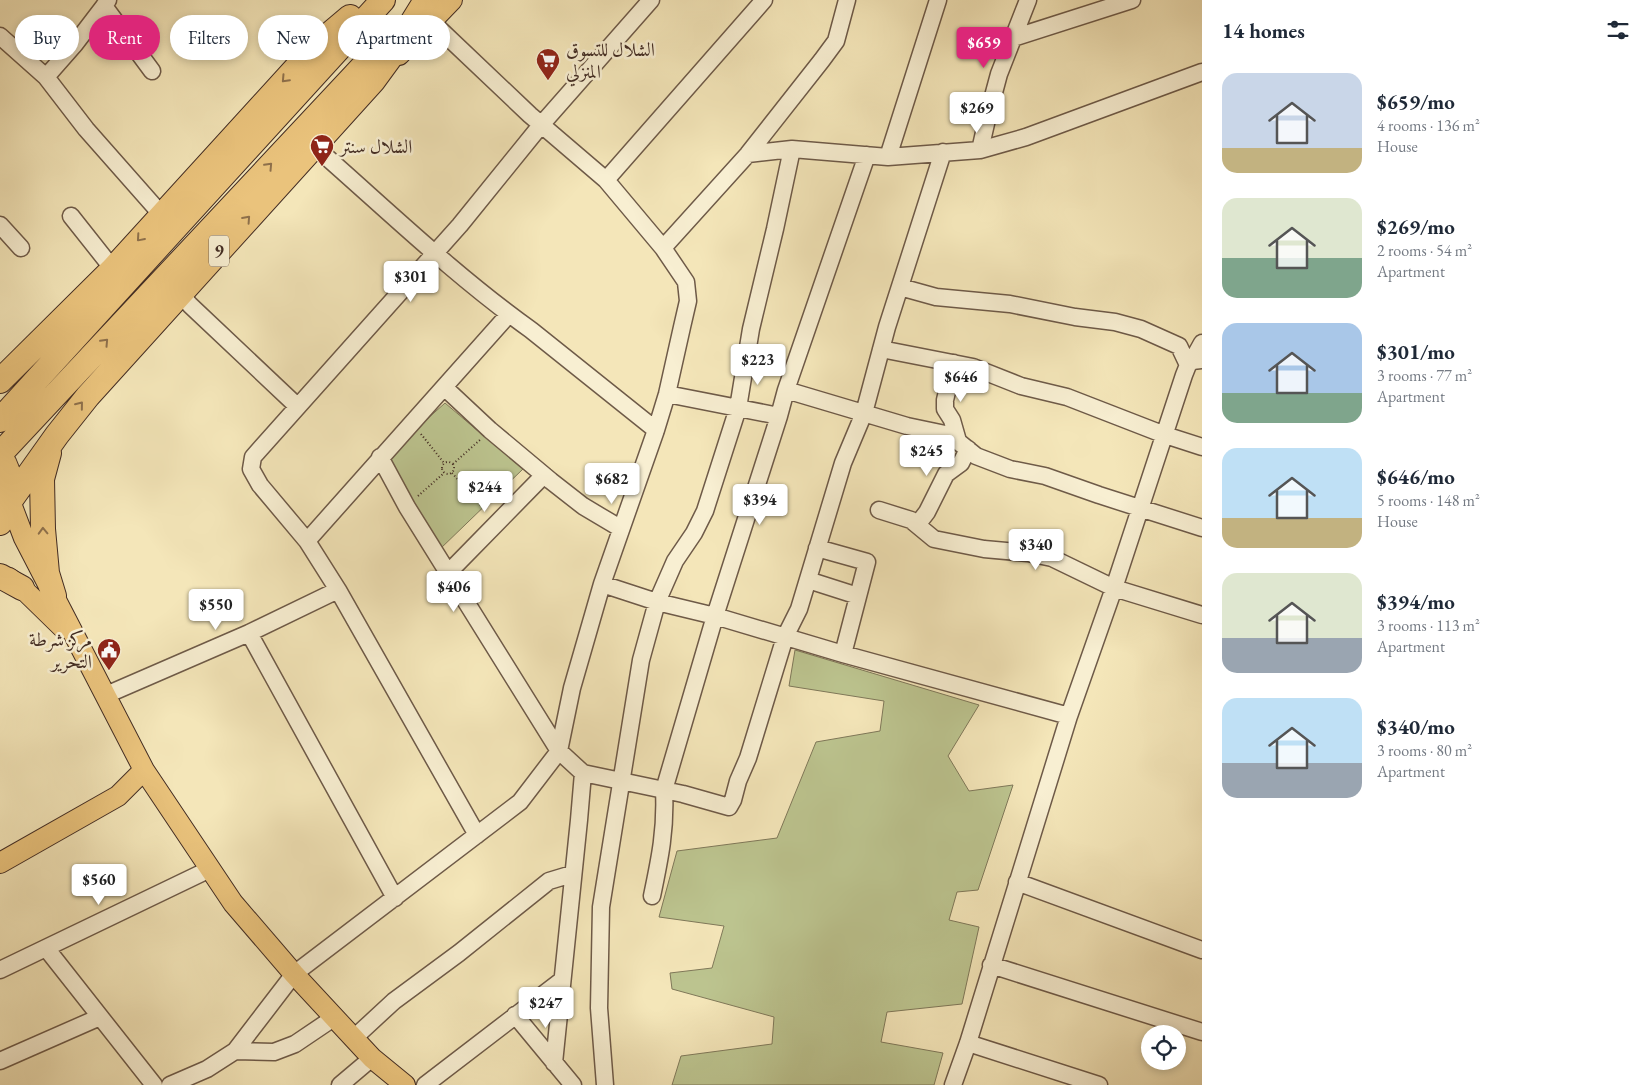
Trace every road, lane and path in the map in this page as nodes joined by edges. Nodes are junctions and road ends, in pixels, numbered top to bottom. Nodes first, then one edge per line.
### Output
1 (374, 0) edge
2 (383, 0) edge
3 (452, 0) edge
4 (651, 0) edge
5 (764, 0) edge
6 (847, 0) edge
7 (938, 0) edge
8 (1028, 0) edge
9 (1132, 0) edge
10 (106, 3) edge
11 (428, 7) edge
12 (0, 36) edge
13 (1013, 38) junction
14 (152, 71) dead end
15 (1202, 72) edge
16 (46, 77) junction
17 (541, 125) junction
18 (314, 146) junction
19 (792, 149) junction
20 (980, 150) junction
21 (943, 152) junction
22 (748, 154) junction
23 (867, 155) junction
24 (888, 157) junction
25 (606, 180) junction
26 (161, 214) junction
27 (71, 216) dead end
28 (0, 225) edge
29 (21, 248) dead end
30 (663, 248) junction
31 (435, 253) junction
32 (113, 269) junction
33 (900, 287) junction
34 (180, 293) junction
35 (509, 314) junction
36 (39, 344) junction
37 (1202, 344) edge
38 (881, 349) junction
39 (1194, 362) edge
40 (954, 363) junction
41 (0, 367) edge
42 (0, 381) edge
43 (444, 386) junction
44 (786, 390) junction
45 (667, 394) junction
46 (297, 406) junction
47 (738, 408) junction
48 (864, 413) junction
49 (779, 416) junction
50 (0, 420) edge
51 (412, 424) junction
52 (490, 430) junction
53 (656, 430) junction
54 (57, 435) junction
55 (1166, 435) junction
56 (963, 445) junction
57 (1202, 447) edge
58 (0, 455) edge
59 (380, 457) junction
60 (444, 463) junction
61 (453, 464) junction
62 (444, 473) junction
63 (452, 473) junction
64 (544, 475) junction
65 (10, 501) junction
66 (407, 507) junction
67 (1140, 508) junction
68 (879, 510) dead end
69 (498, 522) junction
70 (0, 523) edge
71 (917, 525) junction
72 (620, 528) junction
73 (1202, 528) edge
74 (307, 541) junction
75 (817, 548) junction
76 (0, 571) edge
77 (448, 573) junction
78 (0, 576) edge
79 (808, 580) junction
80 (602, 584) junction
81 (22, 588) junction
82 (1114, 588) junction
83 (338, 590) junction
84 (54, 596) junction
85 (858, 596) junction
86 (657, 602) junction
87 (715, 616) junction
88 (1202, 616) edge
89 (249, 633) junction
90 (785, 637) junction
91 (82, 651) junction
92 (842, 654) junction
93 (106, 695) junction
94 (1069, 716) junction
95 (559, 751) junction
96 (144, 770) junction
97 (582, 773) junction
98 (620, 780) junction
99 (664, 790) junction
100 (477, 835) junction
101 (0, 863) edge
102 (210, 869) junction
103 (572, 874) junction
104 (1017, 882) junction
105 (652, 896) dead end
106 (395, 898) junction
107 (46, 948) junction
108 (1202, 950) edge
109 (991, 965) junction
110 (0, 970) edge
111 (294, 974) junction
112 (562, 980) junction
113 (515, 1015) junction
114 (100, 1017) junction
115 (335, 1017) junction
116 (1202, 1032) edge
117 (355, 1037) junction
118 (968, 1043) junction
119 (235, 1051) junction
120 (372, 1058) junction
121 (0, 1061) edge
122 (554, 1063) junction
123 (154, 1085) edge
124 (170, 1085) edge
125 (340, 1085) edge
126 (405, 1085) edge
127 (425, 1085) edge
128 (573, 1085) edge
129 (604, 1085) edge
130 (953, 1085) edge
131 (1099, 1085) edge

1 -> 26 highway
2 - 50 highway
3 - 11 main road
4 - 17 street
5 - 25 street
6 - 22 street
7 - 24 street
8 - 13 street
9 - 13 street
10 - 14 street
10 - 16 street
11 - 17 street
11 - 18 highway, 9
58 -> 11 highway, 9
12 - 16 street
13 - 20 street
15 - 20 street
16 - 26 street
17 - 25 street
17 - 31 street
18 - 31 street
34 -> 18 highway, 9
19 - 22 street
19 - 23 street
19 - 47 street
20 - 21 street
21 - 24 street
21 - 33 street
22 - 30 street
23 - 24 street
23 - 44 street
25 - 30 street
26 -> 32 highway
27 - 32 street
28 - 29 street
30 - 45 street
31 - 35 street
31 - 46 street
32 - 36 highway
33 - 38 street
33 - 39 street
34 - 46 street
54 -> 34 highway, 9
35 - 43 street
35 - 53 street
36 - 41 highway
36 - 42 highway
37 - 39 street
38 - 40 street
38 - 48 street
39 - 55 street
40 - 55 street
40 - 56 street
43 - 51 street
43 - 52 street
44 - 48 street
44 - 49 street
45 - 47 street
45 - 53 street
46 - 74 street
47 - 49 street
47 - 86 street
48 - 56 street
48 - 75 street
49 - 87 street
51 - 59 street
51 - 60 path
52 - 61 path
52 - 64 street
53 - 72 street
54 - 65 highway, 9
84 -> 54 highway
55 - 57 street
55 - 67 street
56 - 67 street
56 - 71 street
58 - 65 highway, 9
59 - 66 street
59 - 74 street
60 - 61 path
60 - 62 path
61 - 63 path
62 - 63 path
62 - 66 path
63 - 69 path
64 - 69 street
64 - 72 street
65 - 70 highway, 9
65 - 84 main road
66 - 77 street
67 - 73 street
67 - 82 street
68 - 71 street
69 - 77 street
71 - 82 street
72 - 80 street
74 - 83 street
75 - 79 street
75 - 85 street
76 - 81 main road
77 - 95 street
78 - 81 highway
79 - 85 street
79 - 90 street
80 - 86 street
80 - 95 street
81 - 91 main road
82 - 88 street
82 - 94 street
83 - 89 street
83 - 100 street
84 - 91 main road
85 - 92 street
86 - 87 street
86 - 98 street
87 - 90 street
87 - 99 street
89 - 93 street
89 - 106 street
90 - 92 street
90 - 99 street
91 - 93 main road
92 - 94 street
93 - 96 main road
94 - 104 street
95 - 97 street
95 - 100 street
96 - 101 main road
96 - 102 main road
97 - 98 street
97 - 103 street
98 - 99 street
98 - 129 street
99 - 105 street
100 - 106 street
102 - 107 street
102 - 111 main road
103 - 112 street
103 - 117 street
104 - 108 street
104 - 109 street
106 - 111 street
107 - 110 street
107 - 114 street
109 - 116 street
109 - 118 street
111 - 115 main road
111 - 119 street
112 - 113 street
112 - 122 street
113 - 122 street
113 - 127 street
114 - 121 street
114 - 123 street
115 - 117 main road
115 - 119 street
117 - 120 main road
118 - 130 street
118 - 131 street
119 - 124 street
120 - 125 street
120 - 126 main road
122 - 128 street

